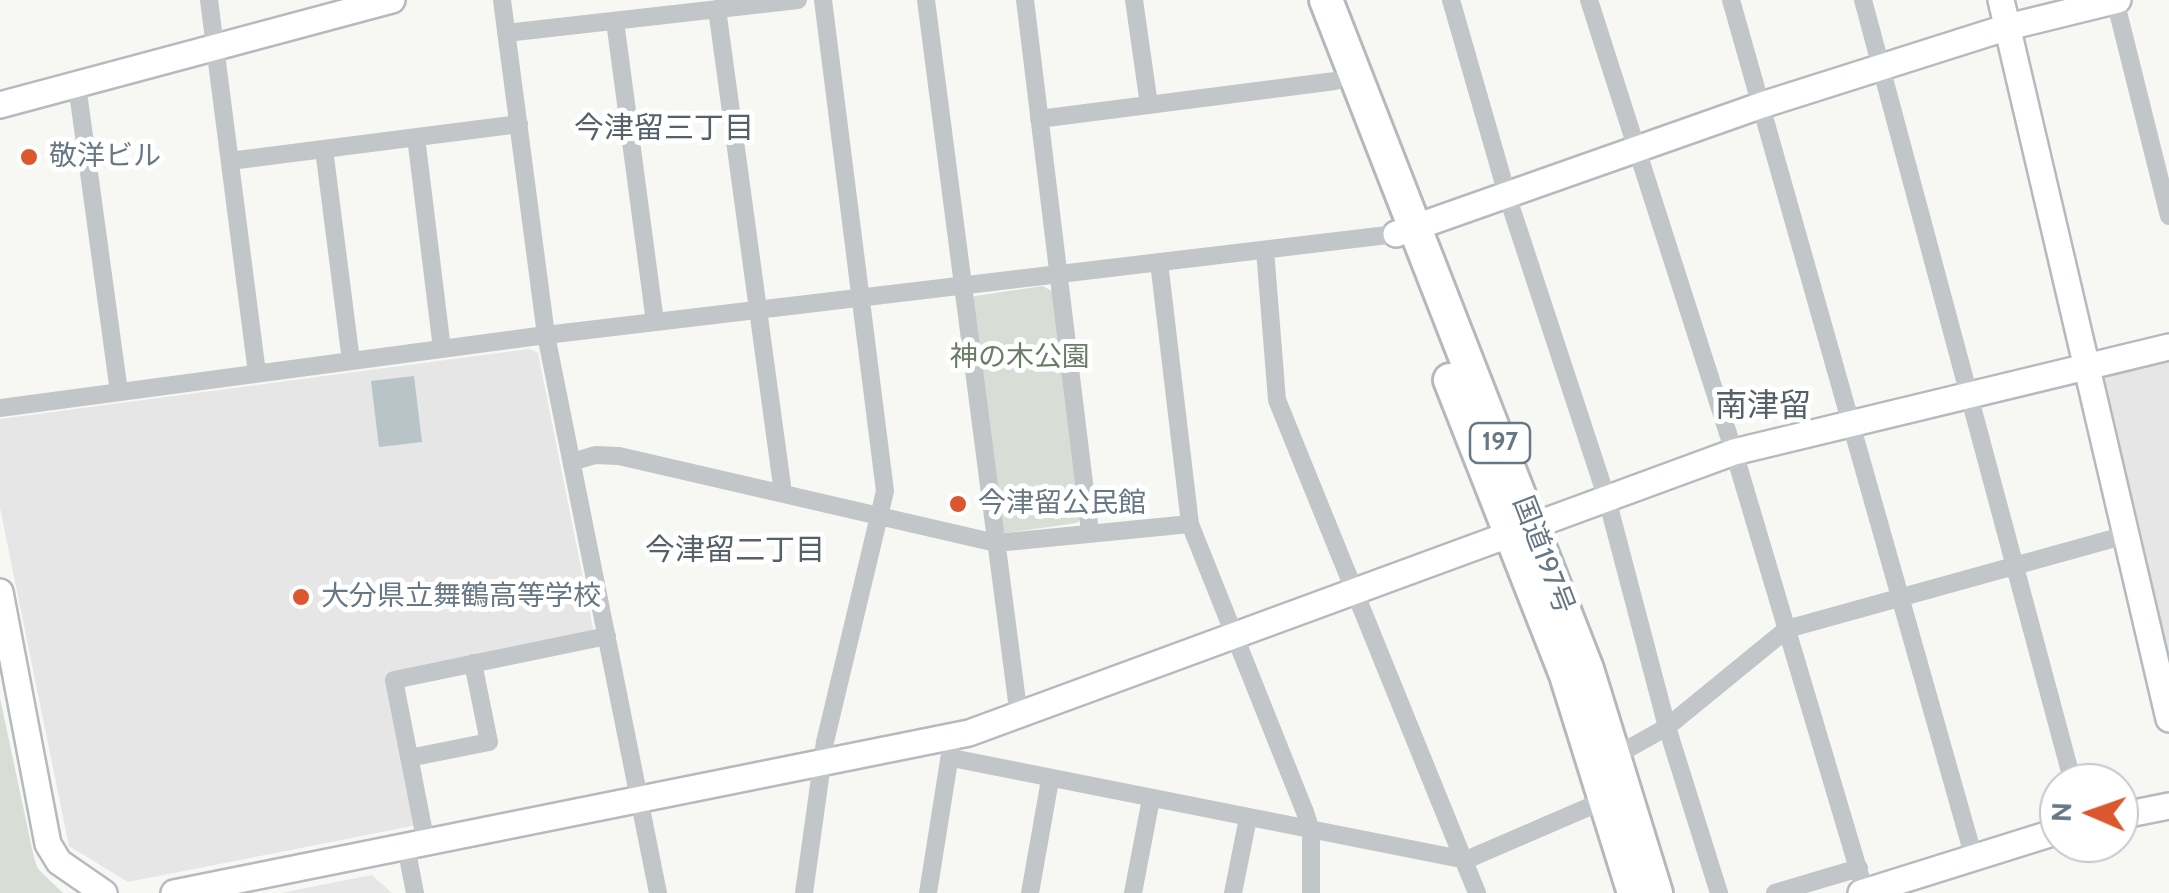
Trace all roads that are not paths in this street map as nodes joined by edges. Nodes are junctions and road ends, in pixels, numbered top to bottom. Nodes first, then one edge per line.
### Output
1 (209, 0) edge
2 (392, 0) edge
3 (502, 0) edge
4 (798, 0) edge
5 (823, 0) edge
6 (926, 0) edge
7 (1025, 0) edge
8 (1134, 0) edge
9 (1304, 0) edge
10 (1326, 0) edge
11 (1451, 0) edge
12 (1589, 0) edge
13 (1731, 0) edge
14 (1863, 0) edge
15 (2002, 0) edge
16 (2116, 0) edge
17 (717, 9) junction
18 (615, 21) junction
19 (2008, 28) junction
20 (506, 33) junction
21 (215, 47) junction
22 (1881, 67) junction
23 (1335, 81) junction
24 (76, 85) junction
25 (0, 105) edge
26 (1149, 105) junction
27 (1762, 105) junction
28 (1040, 119) junction
29 (519, 124) junction
30 (416, 137) junction
31 (324, 149) junction
32 (1635, 154) junction
33 (230, 161) junction
34 (1508, 198) junction
35 (2169, 216) edge
36 (1406, 232) junction
37 (1265, 250) junction
38 (1159, 262) junction
39 (1058, 274) junction
40 (963, 286) junction
41 (861, 298) junction
42 (759, 310) junction
43 (656, 322) junction
44 (546, 335) junction
45 (2169, 347) edge
46 (442, 349) junction
47 (352, 361) junction
48 (2087, 366) junction
49 (257, 373) junction
50 (119, 392) junction
51 (1970, 397) junction
52 (0, 408) edge
53 (1852, 424) junction
54 (1734, 452) junction
55 (572, 462) junction
56 (783, 493) junction
57 (1607, 499) junction
58 (879, 516) junction
59 (1190, 524) junction
60 (1521, 530) junction
61 (1090, 532) junction
62 (2126, 535) junction
63 (996, 543) junction
64 (2015, 564) junction
65 (0, 592) edge
66 (1354, 592) junction
67 (1900, 595) junction
68 (1787, 629) junction
69 (1238, 635) junction
70 (607, 636) junction
71 (473, 662) junction
72 (1018, 717) junction
73 (2169, 720) edge
74 (1667, 726) junction
75 (951, 748) junction
76 (1617, 755) junction
77 (410, 758) junction
78 (2069, 763) edge
79 (822, 764) junction
80 (1050, 780) junction
81 (1151, 799) junction
82 (640, 800) junction
83 (1604, 800) junction
84 (2169, 806) edge
85 (2139, 812) edge
86 (1248, 818) junction
87 (1311, 830) junction
88 (2039, 837) edge
89 (416, 845) junction
90 (1974, 858) junction
91 (1466, 860) junction
92 (1862, 884) edge
93 (104, 893) edge
94 (174, 893) edge
95 (415, 893) edge
96 (658, 893) edge
97 (804, 893) edge
98 (928, 893) edge
99 (1030, 893) edge
100 (1133, 893) edge
101 (1234, 893) edge
102 (1311, 893) edge
103 (1477, 893) edge
104 (1634, 893) edge
105 (1656, 893) edge
106 (1719, 893) edge
107 (1775, 893) edge

1 - 21 street
2 - 21 street
3 - 20 street
4 - 17 street
5 - 41 street
6 - 40 street
7 - 28 street
8 - 26 street
9 - 23 highway, 国道197号 / 197
10 - 36 highway, 国道197号 / 197
11 - 34 street
12 - 32 street
13 - 27 street
14 - 22 street
15 - 19 street
16 - 19 street
16 - 35 street
17 - 18 street
17 - 42 street
18 - 20 street
18 - 43 street
19 - 22 street
19 - 48 street
20 - 29 street
21 - 24 street
21 - 33 street
22 - 27 street
22 - 51 street
23 - 26 street
23 - 36 highway, 国道197号 / 197
24 - 25 street
24 - 50 street
26 - 28 street
27 - 32 street
27 - 53 street
28 - 39 street
29 - 30 street
29 - 44 street
30 - 31 street
30 - 46 street
31 - 33 street
31 - 47 street
32 - 34 street
32 - 54 street
33 - 49 street
34 - 36 street
34 - 57 street
36 - 37 street
36 - 60 highway, 国道197号 / 197
37 - 38 street
37 - 66 street
38 - 39 street
38 - 59 street
39 - 40 street
39 - 61 street
40 - 41 street
40 - 63 street
41 - 42 street
41 - 58 street
42 - 43 street
42 - 56 street
43 - 44 street
44 - 46 street
44 - 55 street
45 - 48 street
46 - 47 street
47 - 49 street
48 - 51 street
48 - 62 street
49 - 50 street
50 - 52 street
51 - 53 street
51 - 64 street
53 - 54 street
53 - 67 street
54 - 57 street
54 - 68 street
55 - 56 street
55 - 70 street
56 - 58 street
57 - 60 street
57 - 74 street
58 - 63 street
58 - 79 street
59 - 61 street
59 - 69 street
60 - 66 street
60 - 76 highway, 国道197号 / 197
60 - 83 highway, 国道197号 / 197
61 - 63 street
62 - 64 street
62 - 73 street
63 - 72 street
64 - 67 street
64 - 78 street
65 - 93 street
66 - 69 street
66 - 91 street
67 - 68 street
67 - 90 street
68 - 74 street
68 - 92 street
69 - 72 street
69 - 87 street
70 - 71 street
70 - 82 street
71 - 77 street
71 - 77 street
72 - 75 street
74 - 76 street
74 - 106 street
75 - 79 street
75 - 80 street
75 - 98 street
76 - 105 highway, 国道197号 / 197
77 - 89 street
79 - 82 street
79 - 97 street
80 - 81 street
80 - 99 street
81 - 86 street
81 - 100 street
82 - 89 street
82 - 96 street
83 - 91 street
83 - 104 highway, 国道197号 / 197
84 - 85 street
86 - 87 street
86 - 101 street
87 - 91 street
87 - 102 street
88 - 90 street
89 - 94 street
89 - 95 street
90 - 92 street
91 - 103 street
92 - 107 street

